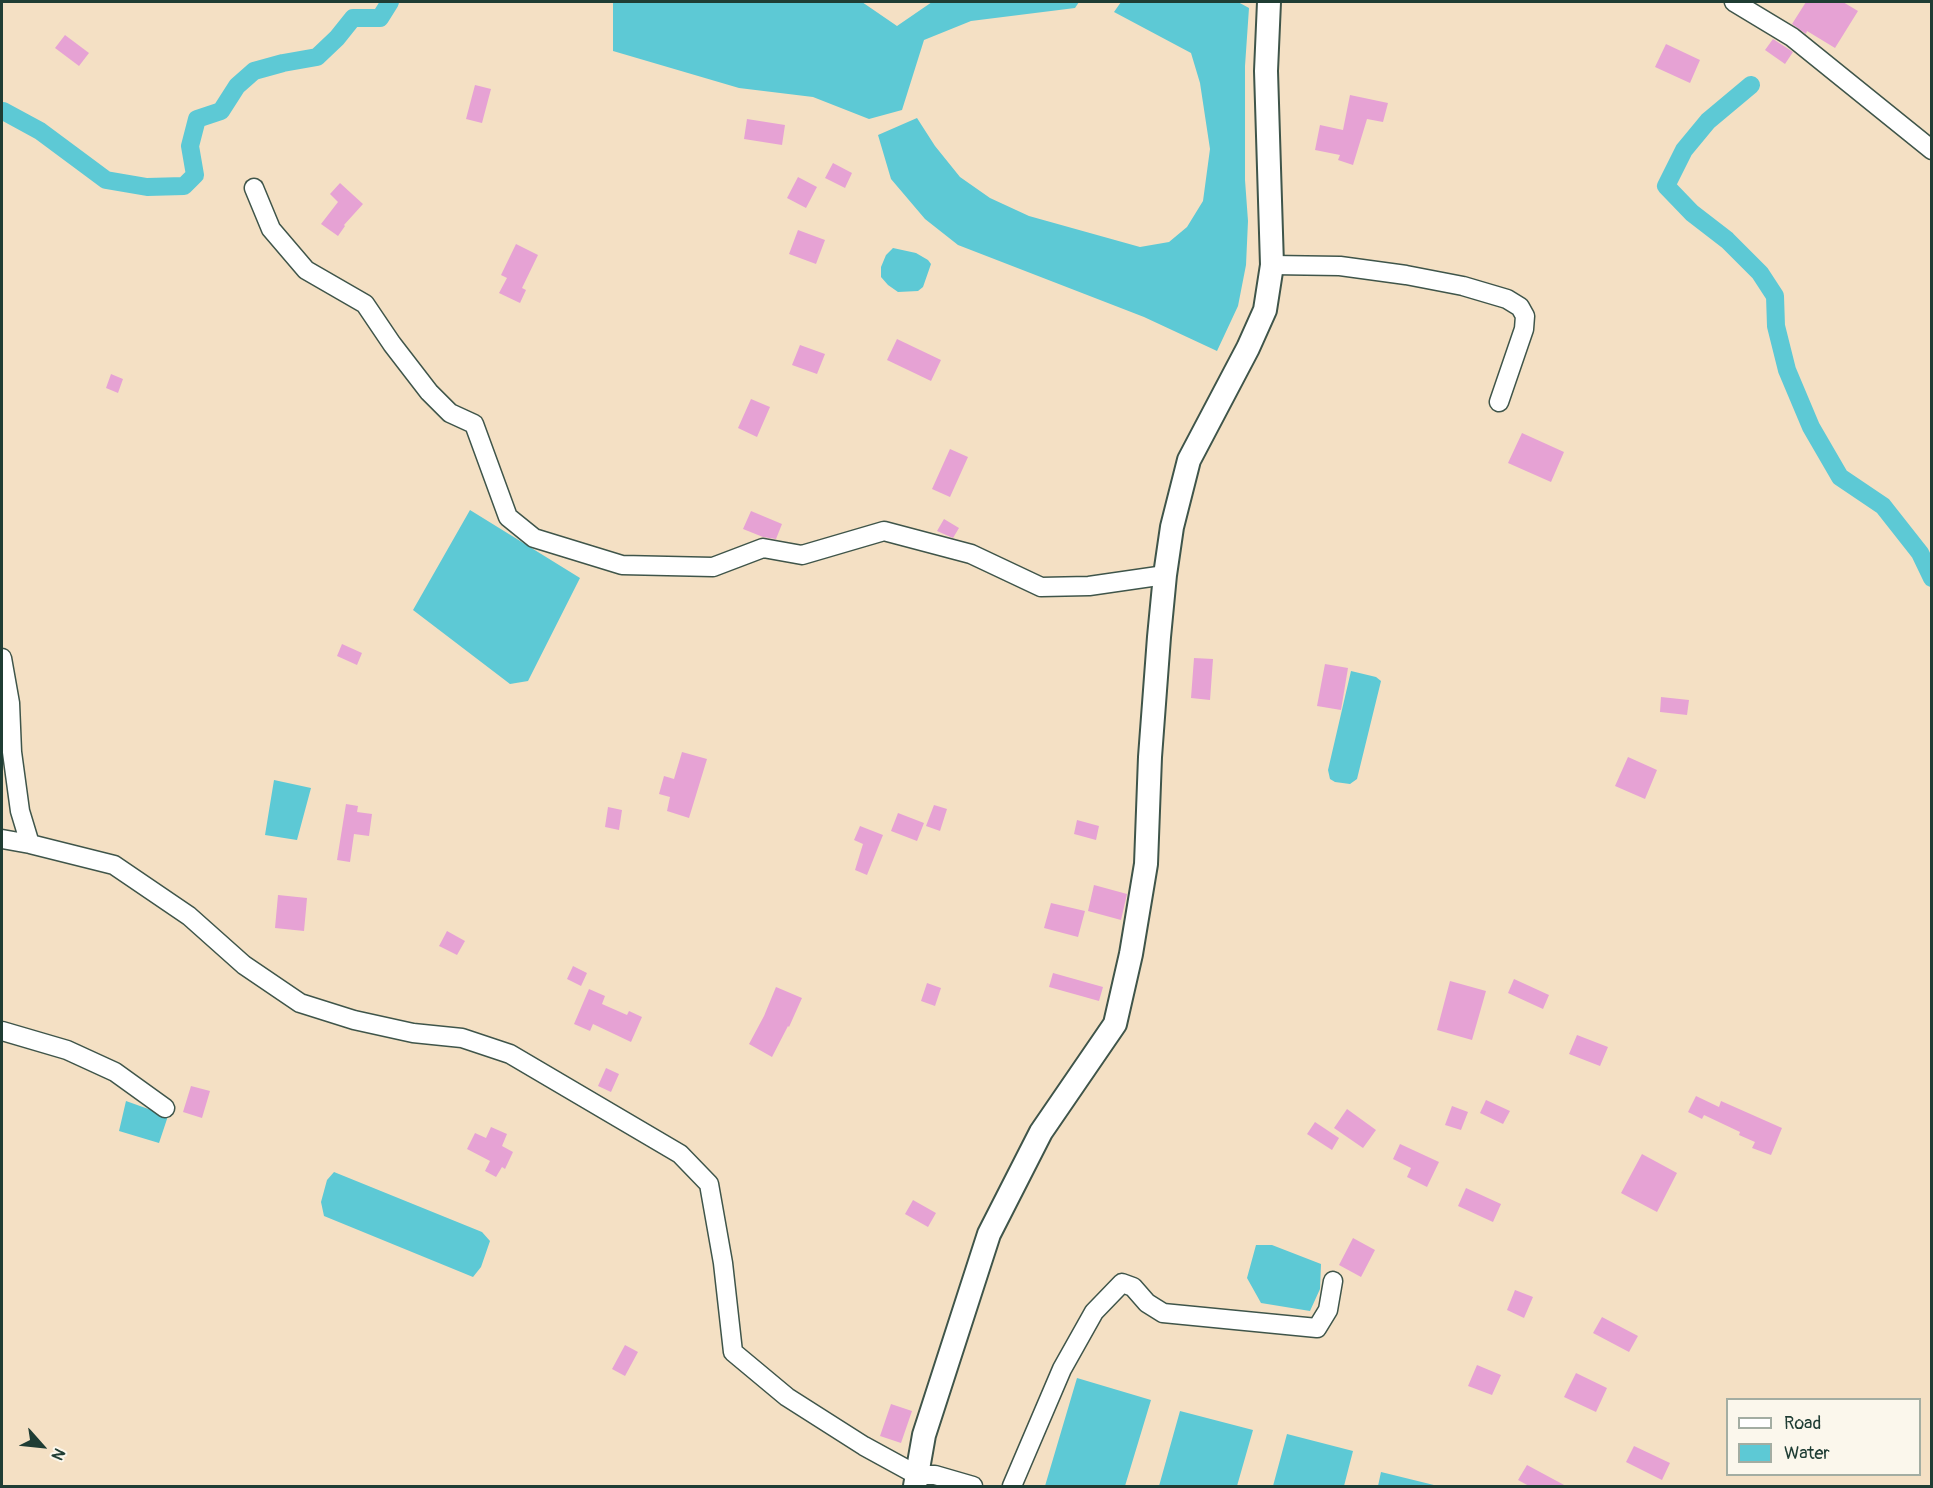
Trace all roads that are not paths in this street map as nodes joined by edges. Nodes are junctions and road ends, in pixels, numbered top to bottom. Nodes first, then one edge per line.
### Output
1 (1269, 2) edge
2 (1734, 2) edge
3 (1932, 150) edge
4 (254, 188) dead end
5 (1272, 265) junction
6 (1499, 402) dead end
7 (1165, 575) junction
8 (2, 658) edge
9 (2, 839) edge
10 (30, 844) junction
11 (2, 1031) edge
12 (165, 1108) dead end
13 (1333, 1281) dead end
14 (916, 1481) edge
15 (974, 1486) edge
16 (1012, 1486) edge

1 - 5 street
2 - 3 street
4 - 7 street
5 - 6 street
5 - 7 street
7 - 14 street
8 - 10 street
9 - 10 street
10 - 14 street
11 - 12 street
13 - 16 street
14 - 15 street

